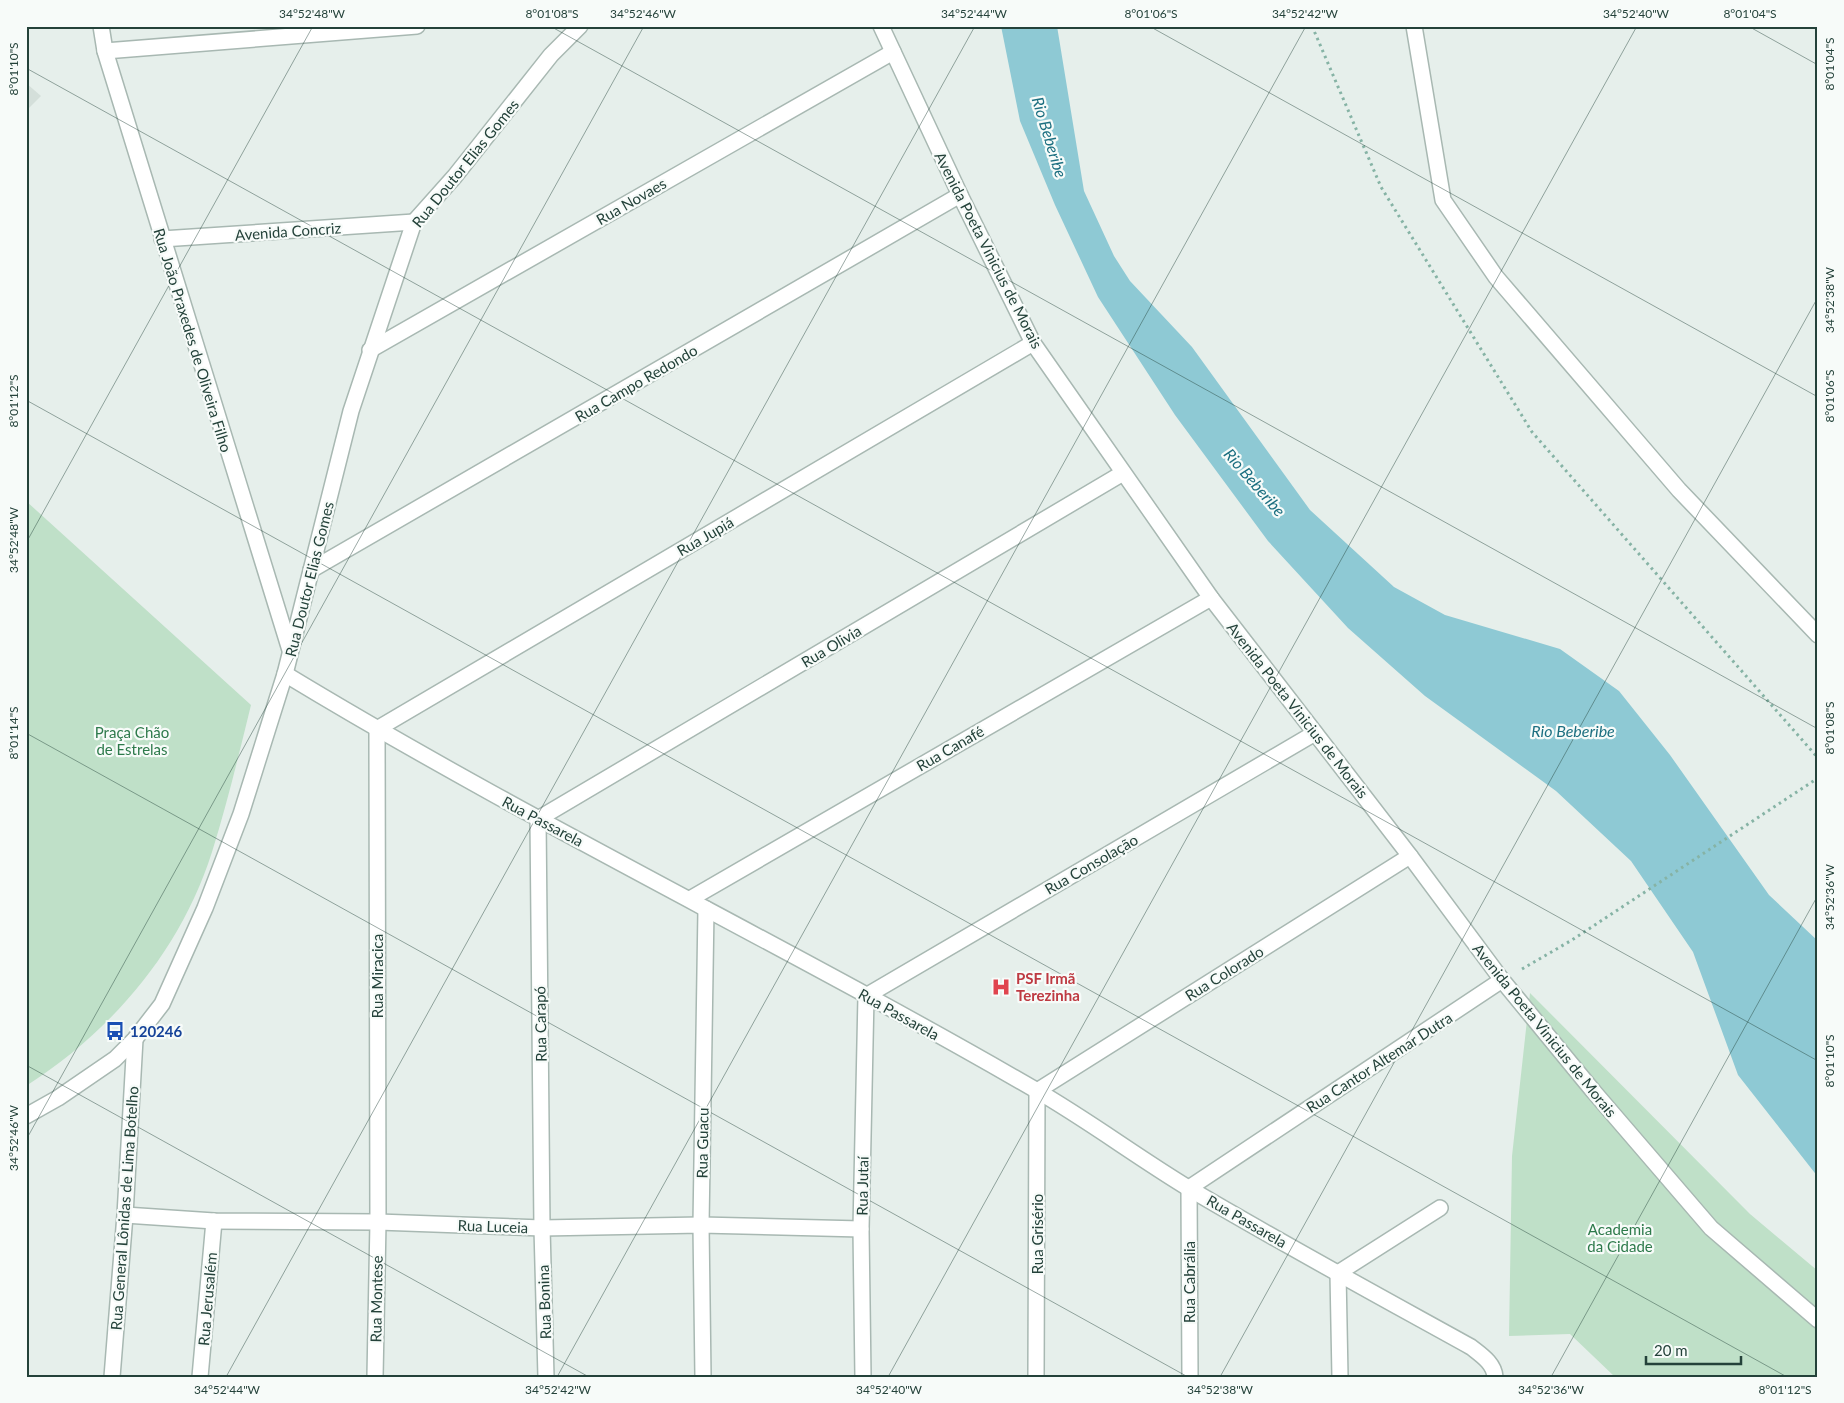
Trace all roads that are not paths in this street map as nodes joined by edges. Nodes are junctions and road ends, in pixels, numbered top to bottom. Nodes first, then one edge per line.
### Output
1 (101, 26) edge
2 (417, 26) edge
3 (580, 26) edge
4 (881, 26) edge
5 (1414, 26) edge
6 (105, 51) junction
7 (893, 52) junction
8 (960, 195) junction
9 (414, 222) junction
10 (162, 239) junction
11 (1033, 343) junction
12 (370, 350) junction
13 (1123, 473) junction
14 (311, 570) junction
15 (1211, 598) junction
16 (1818, 635) edge
17 (291, 652) junction
18 (285, 674) junction
19 (377, 729) junction
20 (1315, 733) junction
21 (538, 819) junction
22 (1410, 856) junction
23 (690, 899) junction
24 (706, 909) junction
25 (1502, 980) junction
26 (866, 996) junction
27 (134, 1039) junction
28 (1037, 1091) junction
29 (26, 1116) edge
30 (1188, 1188) junction
31 (1440, 1208) dead end
32 (125, 1215) junction
33 (214, 1220) junction
34 (378, 1222) junction
35 (701, 1225) junction
36 (542, 1228) junction
37 (862, 1229) junction
38 (1338, 1273) junction
39 (1818, 1320) edge
40 (112, 1377) edge
41 (200, 1377) edge
42 (375, 1377) edge
43 (546, 1377) edge
44 (703, 1377) edge
45 (862, 1377) edge
46 (1036, 1377) edge
47 (1190, 1377) edge
48 (1340, 1377) edge
49 (1495, 1377) edge

1 - 6 street, Rua João Praxedes de Oliveira Filho
2 - 6 street
3 - 9 street, Rua Doutor Elias Gomes
4 - 7 street, Avenida Poeta Vinicius de Morais
5 - 16 street
6 - 10 street, Rua João Praxedes de Oliveira Filho
7 - 8 street, Avenida Poeta Vinicius de Morais
7 - 12 street, Rua Novaes
8 - 11 street, Avenida Poeta Vinicius de Morais
8 - 14 street, Rua Campo Redondo
9 - 10 street, Avenida Concriz
9 - 12 street, Rua Doutor Elias Gomes
10 - 17 street, Rua João Praxedes de Oliveira Filho
11 - 13 street, Avenida Poeta Vinicius de Morais
11 - 19 street, Rua Jupiá
12 - 14 street, Rua Doutor Elias Gomes
13 - 15 street, Avenida Poeta Vinicius de Morais
13 - 21 street, Rua Olivia
14 - 17 street, Rua Doutor Elias Gomes
15 - 20 street, Avenida Poeta Vinicius de Morais
15 - 23 street, Rua Canafé
17 - 18 street, Rua Doutor Elias Gomes
18 - 19 street, Rua Passarela
18 - 27 street, Rua Doutor Elias Gomes
19 - 21 street, Rua Passarela
19 - 34 street, Rua Miracica
20 - 22 street, Avenida Poeta Vinicius de Morais
20 - 26 street, Rua Consolação
21 - 23 street, Rua Passarela
21 - 36 street, Rua Carapó
22 - 25 street, Avenida Poeta Vinicius de Morais
22 - 28 street, Rua Colorado
23 - 24 street, Rua Passarela
24 - 26 street, Rua Passarela
24 - 35 street, Rua Guacu
25 - 30 street, Rua Cantor Altemar Dutra
25 - 39 street, Avenida Poeta Vinicius de Morais
26 - 28 street, Rua Passarela
26 - 37 street, Rua Jutaí
27 - 29 street, Rua Doutor Elias Gomes
27 - 32 street, Rua General Lônidas de Lima Botelho
28 - 30 street, Rua Passarela
28 - 46 street, Rua Grisério
30 - 38 street, Rua Passarela
30 - 47 street, Rua Cabrália
31 - 38 street
32 - 33 street, Rua Luceia
32 - 40 street, Rua General Lônidas de Lima Botelho
33 - 34 street, Rua Luceia
33 - 41 street, Rua Jerusalém
34 - 36 street, Rua Luceia
34 - 42 street, Rua Montese
35 - 36 street, Rua Luceia
35 - 37 street, Rua Luceia
35 - 44 street, Rua Guacu
36 - 43 street, Rua Bonina
37 - 45 street, Rua Jutaí
38 - 48 street
38 - 49 street, Rua Passarela

